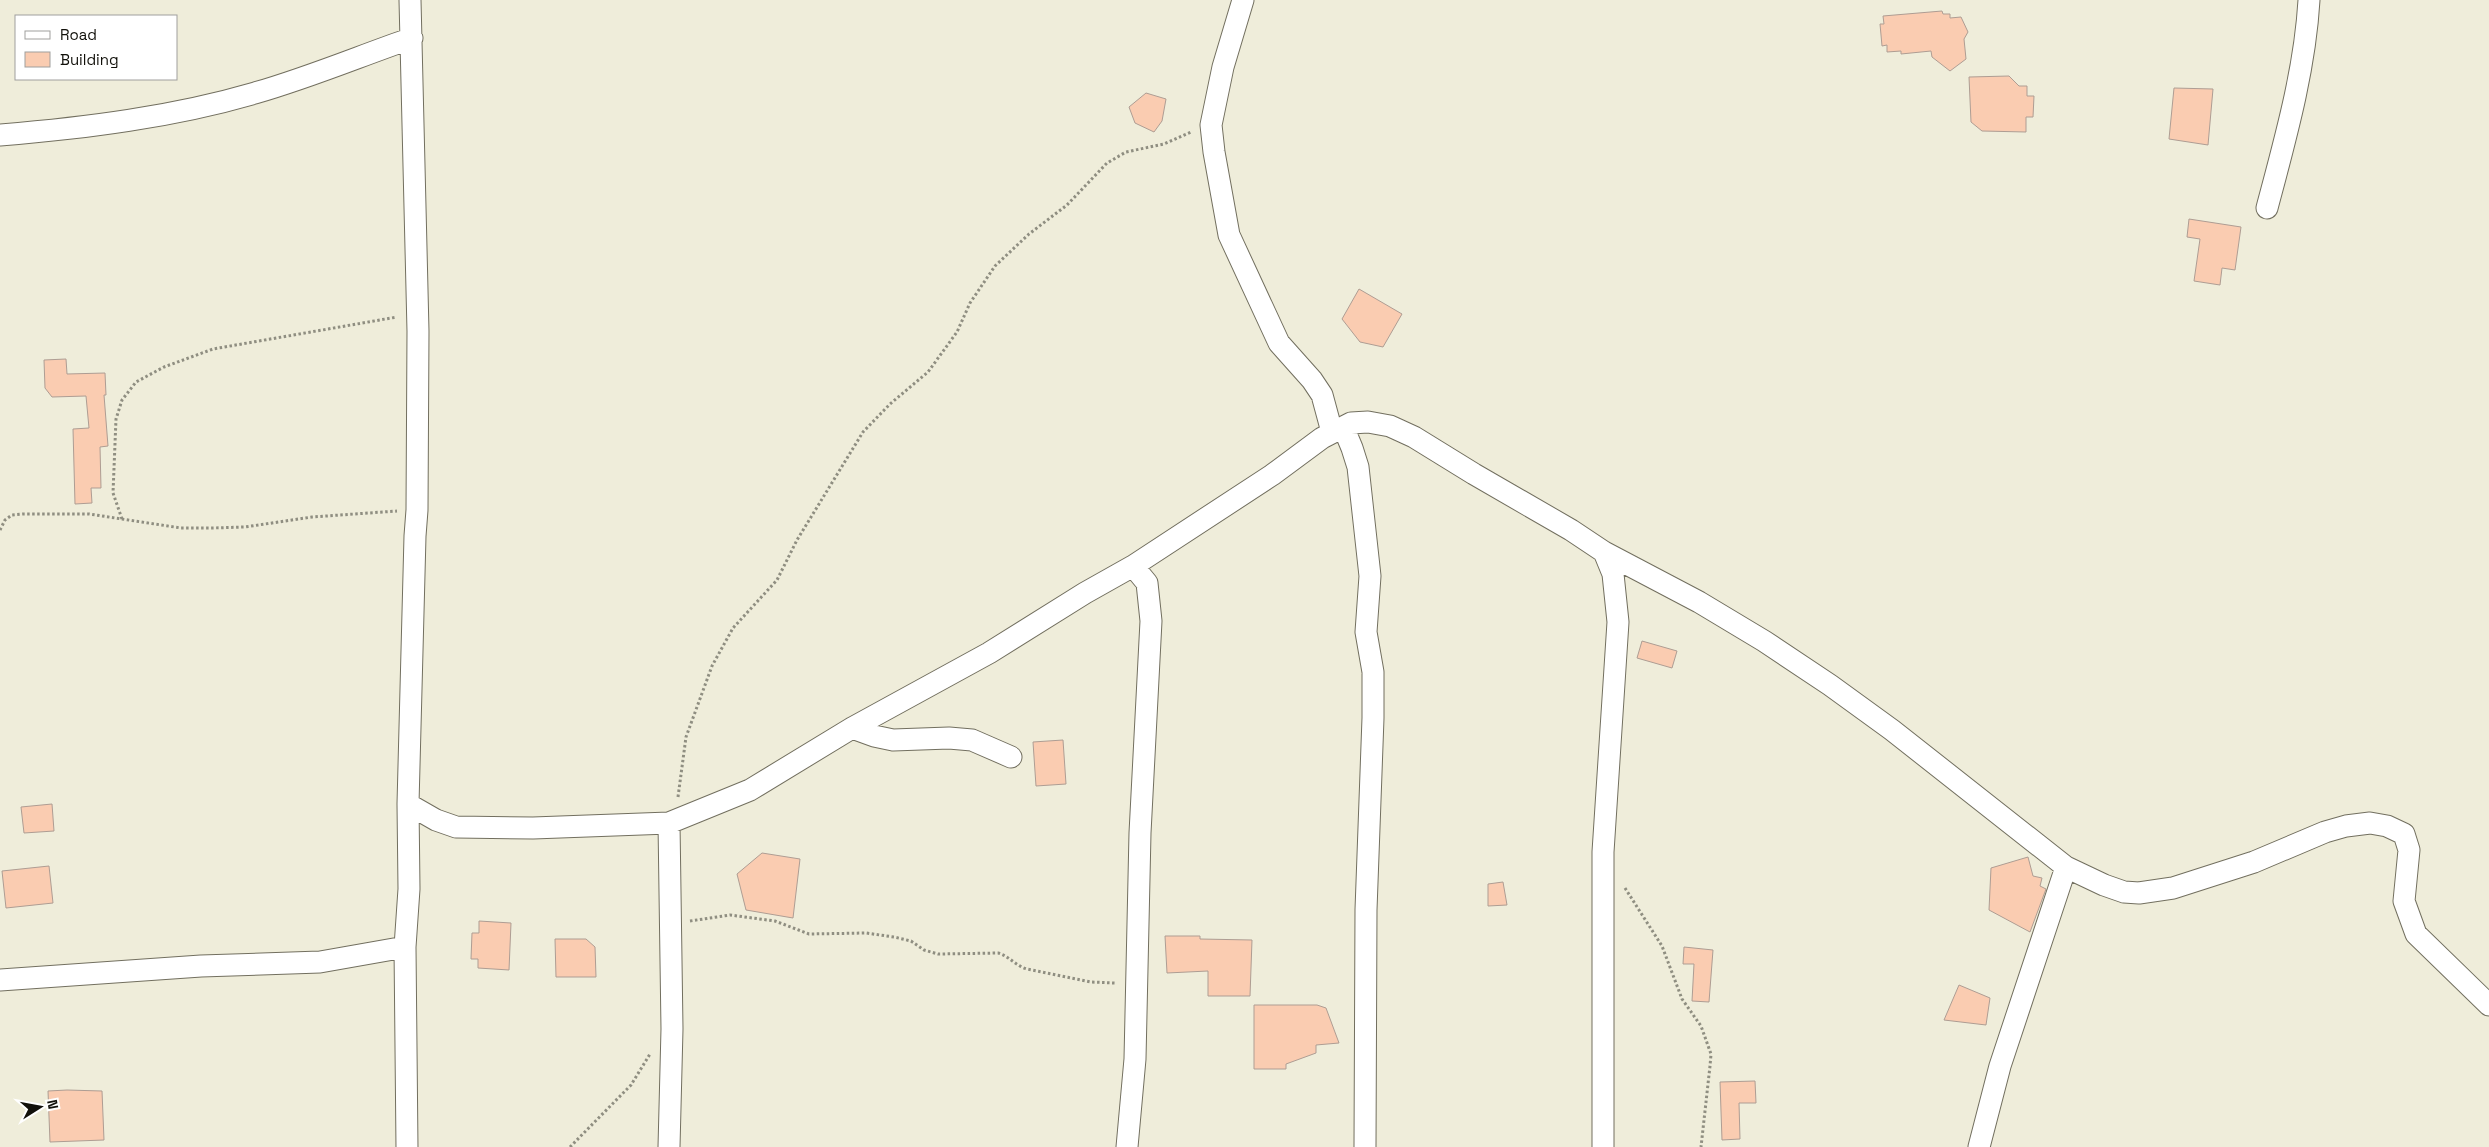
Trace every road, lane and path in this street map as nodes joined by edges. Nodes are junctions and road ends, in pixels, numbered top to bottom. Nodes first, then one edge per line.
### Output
1 (410, 0) edge
2 (1243, 0) edge
3 (2309, 0) edge
4 (412, 38) junction
5 (1211, 125) junction
6 (0, 135) edge
7 (2267, 208) dead end
8 (418, 313) junction
9 (1335, 430) junction
10 (418, 510) junction
11 (122, 518) junction
12 (0, 530) edge
13 (1604, 552) junction
14 (1133, 566) junction
15 (852, 728) junction
16 (1011, 757) dead end
17 (408, 804) junction
18 (676, 821) junction
19 (2066, 866) junction
20 (1622, 883) dead end
21 (671, 924) junction
22 (405, 947) junction
23 (0, 980) edge
24 (1136, 985) junction
25 (2489, 1005) edge
26 (672, 1029) junction
27 (407, 1147) edge
28 (570, 1147) edge
29 (669, 1147) edge
30 (1127, 1147) edge
31 (1365, 1147) edge
32 (1603, 1147) edge
33 (1701, 1147) edge
34 (1979, 1147) edge

1 - 4 street
2 - 5 street
3 - 7 street
4 - 6 street
4 - 8 street
5 - 9 street
5 - 18 path
8 - 10 street
8 - 11 path
9 - 13 street
9 - 14 street
9 - 31 street
10 - 11 path
10 - 17 street
11 - 12 path
13 - 19 street
13 - 32 street
14 - 15 street
14 - 24 street
15 - 16 street
15 - 18 street
17 - 18 street
17 - 22 street
18 - 21 street
19 - 25 street
19 - 34 street
20 - 33 path
21 - 24 path
21 - 26 street
22 - 23 street
22 - 27 street
24 - 30 street
26 - 28 path
26 - 29 street

